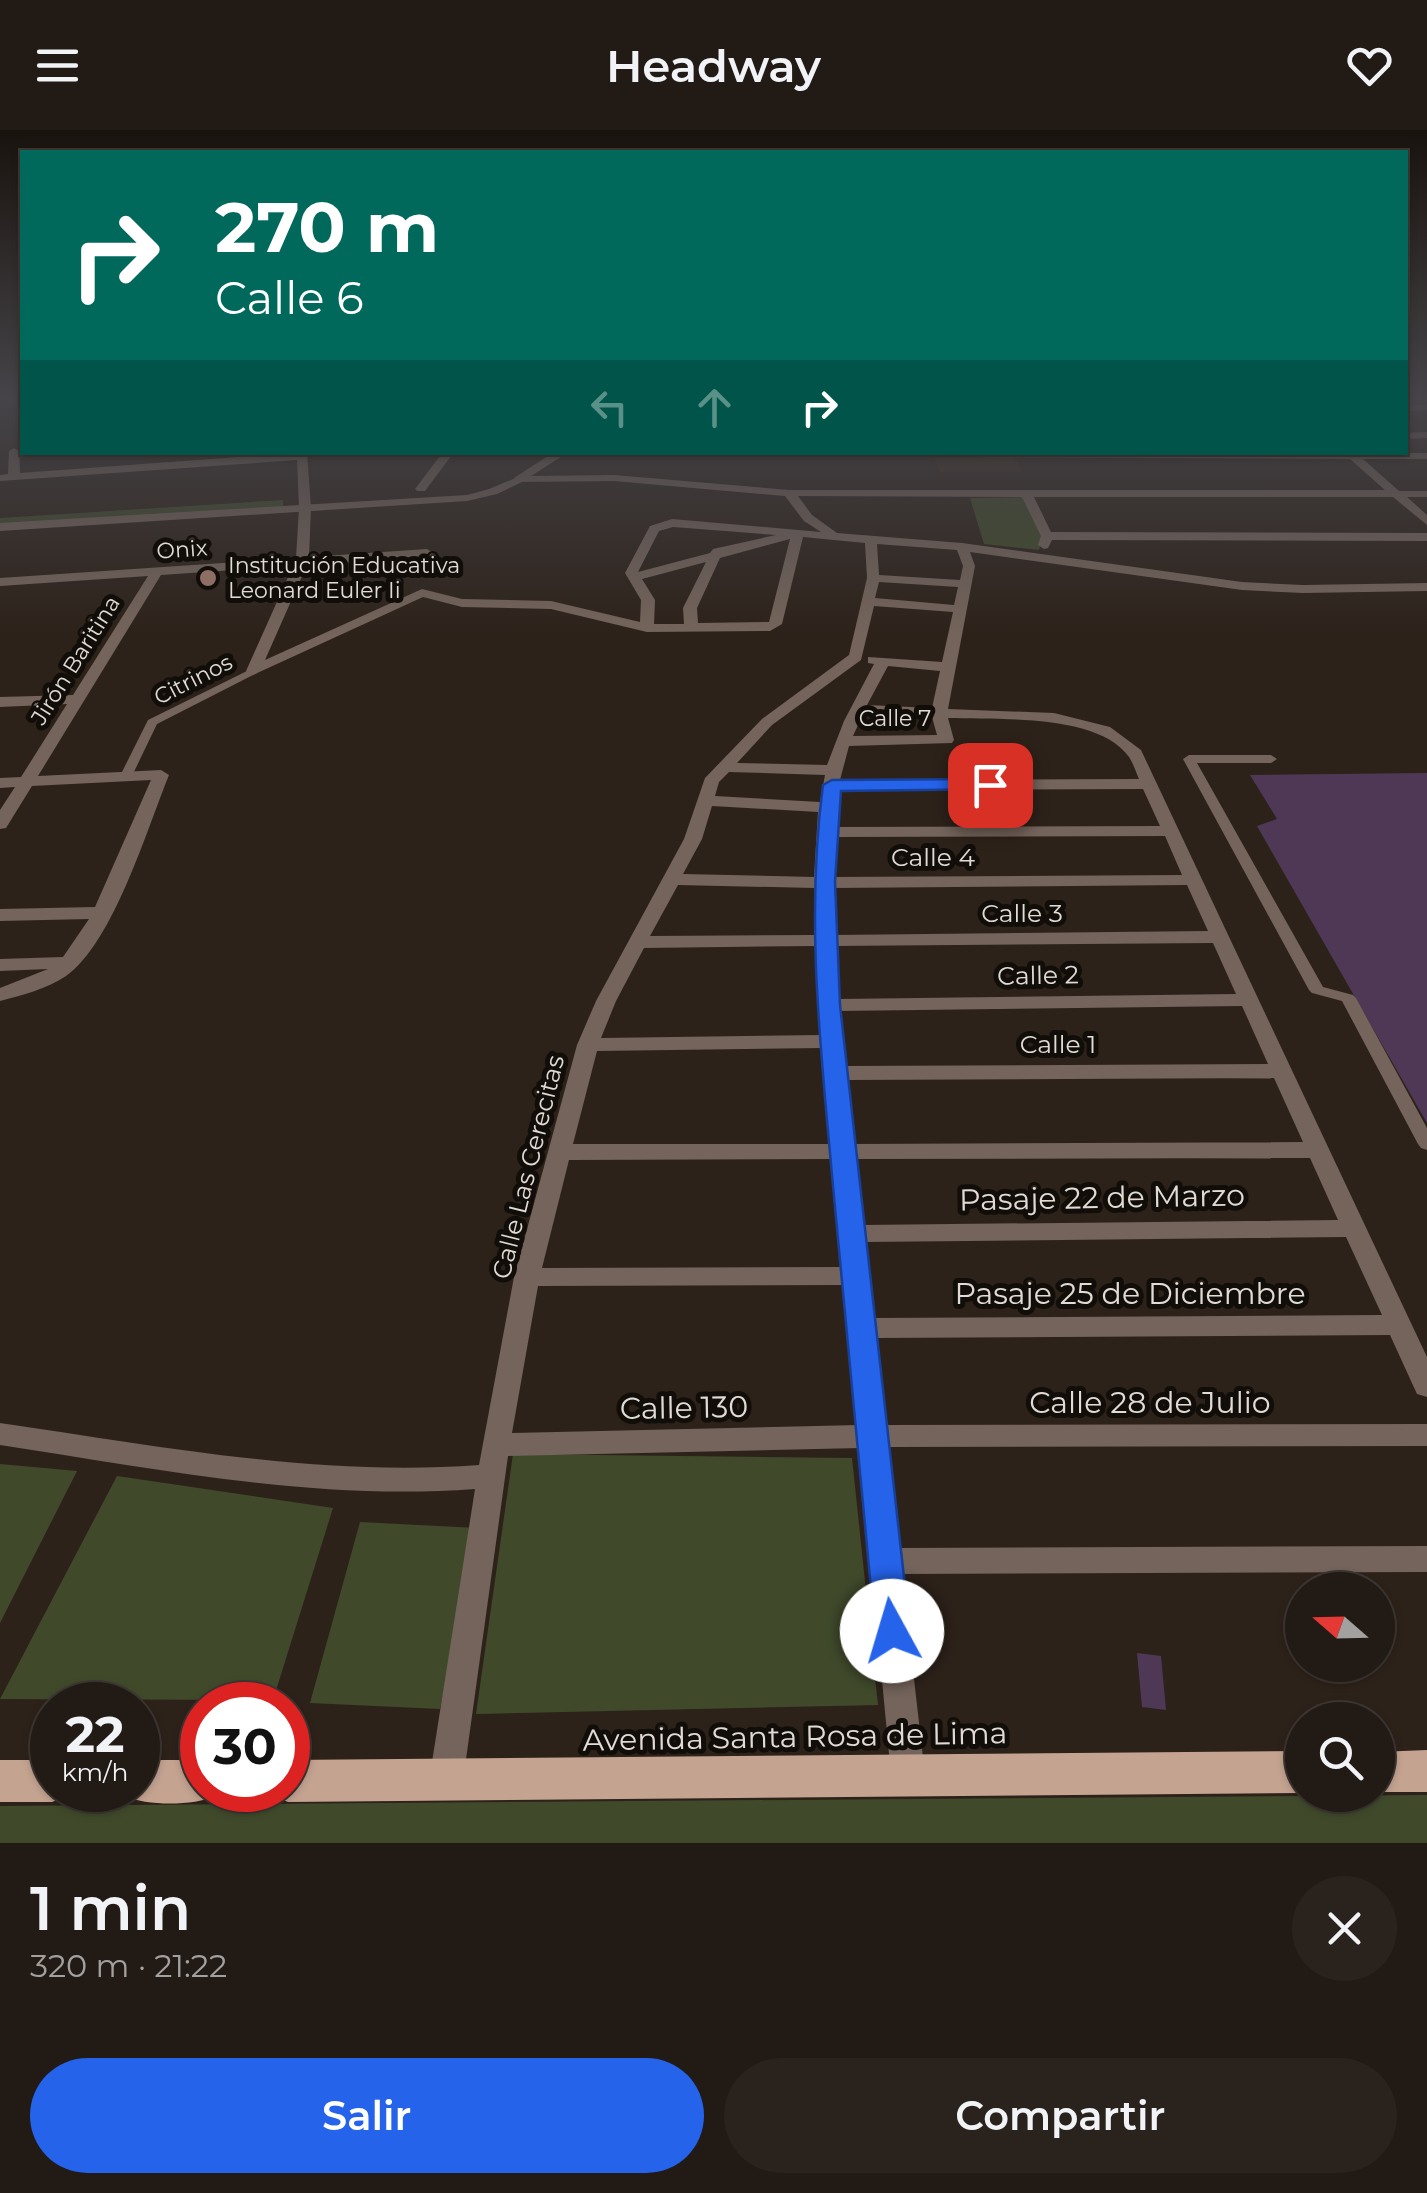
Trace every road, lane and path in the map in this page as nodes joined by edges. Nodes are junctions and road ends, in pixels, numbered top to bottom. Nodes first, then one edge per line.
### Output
1 (14, 476) edge
2 (303, 476) edge
3 (431, 476) edge
4 (524, 476) edge
5 (1377, 476) edge
6 (0, 478) edge
7 (518, 480) junction
8 (1037, 480) dead end
9 (421, 489) junction
10 (764, 492) junction
11 (1043, 492) junction
12 (790, 493) junction
13 (1026, 493) junction
14 (1399, 494) junction
15 (1427, 494) edge
16 (685, 497) junction
17 (305, 502) junction
18 (0, 516) edge
19 (1427, 522) edge
20 (672, 523) junction
21 (0, 527) edge
22 (754, 529) junction
23 (798, 532) junction
24 (833, 535) junction
25 (1047, 536) junction
26 (871, 538) junction
27 (1427, 538) edge
28 (962, 548) junction
29 (716, 552) junction
30 (428, 553) dead end
31 (1040, 556) junction
32 (302, 561) junction
33 (157, 571) junction
34 (632, 578) junction
35 (873, 578) junction
36 (0, 582) edge
37 (965, 584) junction
38 (1427, 587) edge
39 (870, 602) junction
40 (960, 609) junction
41 (691, 627) junction
42 (647, 628) junction
43 (856, 657) junction
44 (884, 661) junction
45 (948, 666) junction
46 (252, 671) junction
47 (76, 699) junction
48 (0, 702) edge
49 (859, 709) junction
50 (939, 713) junction
51 (844, 741) junction
52 (1271, 759) dead end
53 (723, 767) junction
54 (126, 778) junction
55 (25, 782) junction
56 (0, 783) edge
57 (1149, 784) junction
58 (831, 799) junction
59 (704, 801) junction
60 (0, 824) edge
61 (1170, 831) junction
62 (673, 879) junction
63 (1194, 880) junction
64 (824, 882) junction
65 (100, 913) junction
66 (0, 915) edge
67 (1220, 937) junction
68 (824, 940) junction
69 (636, 942) junction
70 (69, 963) junction
71 (0, 964) edge
72 (0, 995) edge
73 (1249, 1000) junction
74 (828, 1005) junction
75 (832, 1040) junction
76 (588, 1045) junction
77 (1282, 1071) junction
78 (835, 1072) junction
79 (1427, 1144) edge
80 (843, 1149) junction
81 (1318, 1150) junction
82 (560, 1152) junction
83 (1354, 1228) junction
84 (852, 1234) junction
85 (856, 1276) junction
86 (527, 1277) junction
87 (1399, 1325) junction
88 (861, 1328) junction
89 (1427, 1386) edge
90 (0, 1434) edge
91 (1427, 1435) edge
92 (873, 1436) junction
93 (496, 1445) junction
94 (491, 1476) junction
95 (1427, 1559) edge
96 (885, 1561) junction
97 (1427, 1771) edge
98 (1285, 1772) edge
99 (1395, 1772) edge
100 (908, 1775) junction
101 (30, 1781) edge
102 (310, 1781) edge
103 (446, 1781) junction
104 (0, 1782) edge

1 - 6 street
2 - 17 street
3 - 9 street
4 - 7 street
5 - 14 street
7 - 9 street
7 - 16 street
7 - 17 street
8 - 11 street
9 - 17 street
10 - 12 street
10 - 16 street
10 - 22 street
11 - 13 street
11 - 14 street
12 - 13 street
12 - 24 street
13 - 25 street
14 - 15 street
14 - 19 street
16 - 20 street
17 - 18 street
17 - 21 street
17 - 32 street
20 - 22 street
20 - 34 street
22 - 23 street
23 - 24 street
23 - 29 street
23 - 41 street
24 - 26 street
25 - 27 street
25 - 31 street
26 - 28 street
26 - 35 street
28 - 31 street
28 - 37 street
29 - 34 street
29 - 41 street
30 - 32 street, Onix
31 - 38 street
32 - 33 street, Onix
32 - 46 street
33 - 36 street, Onix
33 - 47 street, Jirón Baritina
34 - 42 street
35 - 37 street
35 - 39 street
37 - 40 street
39 - 40 street
39 - 43 street
40 - 45 street
41 - 42 street
42 - 46 street
43 - 44 street
43 - 53 street, Calle Las Cerecitas
44 - 45 street
44 - 49 street
45 - 50 street
46 - 54 lane, Citrinos
47 - 48 street
47 - 55 street, Jirón Baritina
49 - 50 street
49 - 51 street
50 - 51 street, Calle 7
50 - 57 street
51 - 58 street
52 - 79 lane
53 - 58 street
53 - 59 street, Calle Las Cerecitas
54 - 55 street
54 - 65 street
55 - 56 street
55 - 60 street, Jirón Baritina
57 - 58 street
57 - 61 street
58 - 59 street
58 - 61 street
58 - 64 street
59 - 62 street, Calle Las Cerecitas
61 - 63 street
62 - 64 street, Calle 4
62 - 69 street, Calle Las Cerecitas
63 - 64 street, Calle 4
63 - 67 street
64 - 68 street
65 - 66 street
65 - 70 street
67 - 68 street, Calle 3
67 - 73 street
68 - 69 street, Calle 3
68 - 74 street
69 - 76 street, Calle Las Cerecitas
70 - 71 street
70 - 72 street
73 - 74 street, Calle 2
73 - 77 street
74 - 75 street
75 - 76 street
75 - 78 street
76 - 82 street, Calle Las Cerecitas
77 - 78 street, Calle 1
77 - 81 street
78 - 80 street
80 - 81 street
80 - 82 street
80 - 84 street
81 - 83 street
82 - 86 street, Calle Las Cerecitas
83 - 84 street, Pasaje 22 de Marzo
83 - 87 street
84 - 85 street
85 - 86 street
85 - 88 street
86 - 93 street, Calle Las Cerecitas
87 - 88 street, Pasaje 25 de Diciembre
87 - 89 street
88 - 92 street
90 - 94 street
91 - 92 street, Calle 28 de Julio
92 - 93 street, Calle 130
92 - 96 street
93 - 94 street, Calle Las Cerecitas
94 - 103 street, Calle Las Cerecitas
95 - 96 street
96 - 100 street
97 - 99 main road
98 - 100 main road, Avenida Santa Rosa de Lima
100 - 103 main road, Avenida Santa Rosa de Lima
101 - 104 main road
102 - 103 main road, Avenida Santa Rosa de Lima

